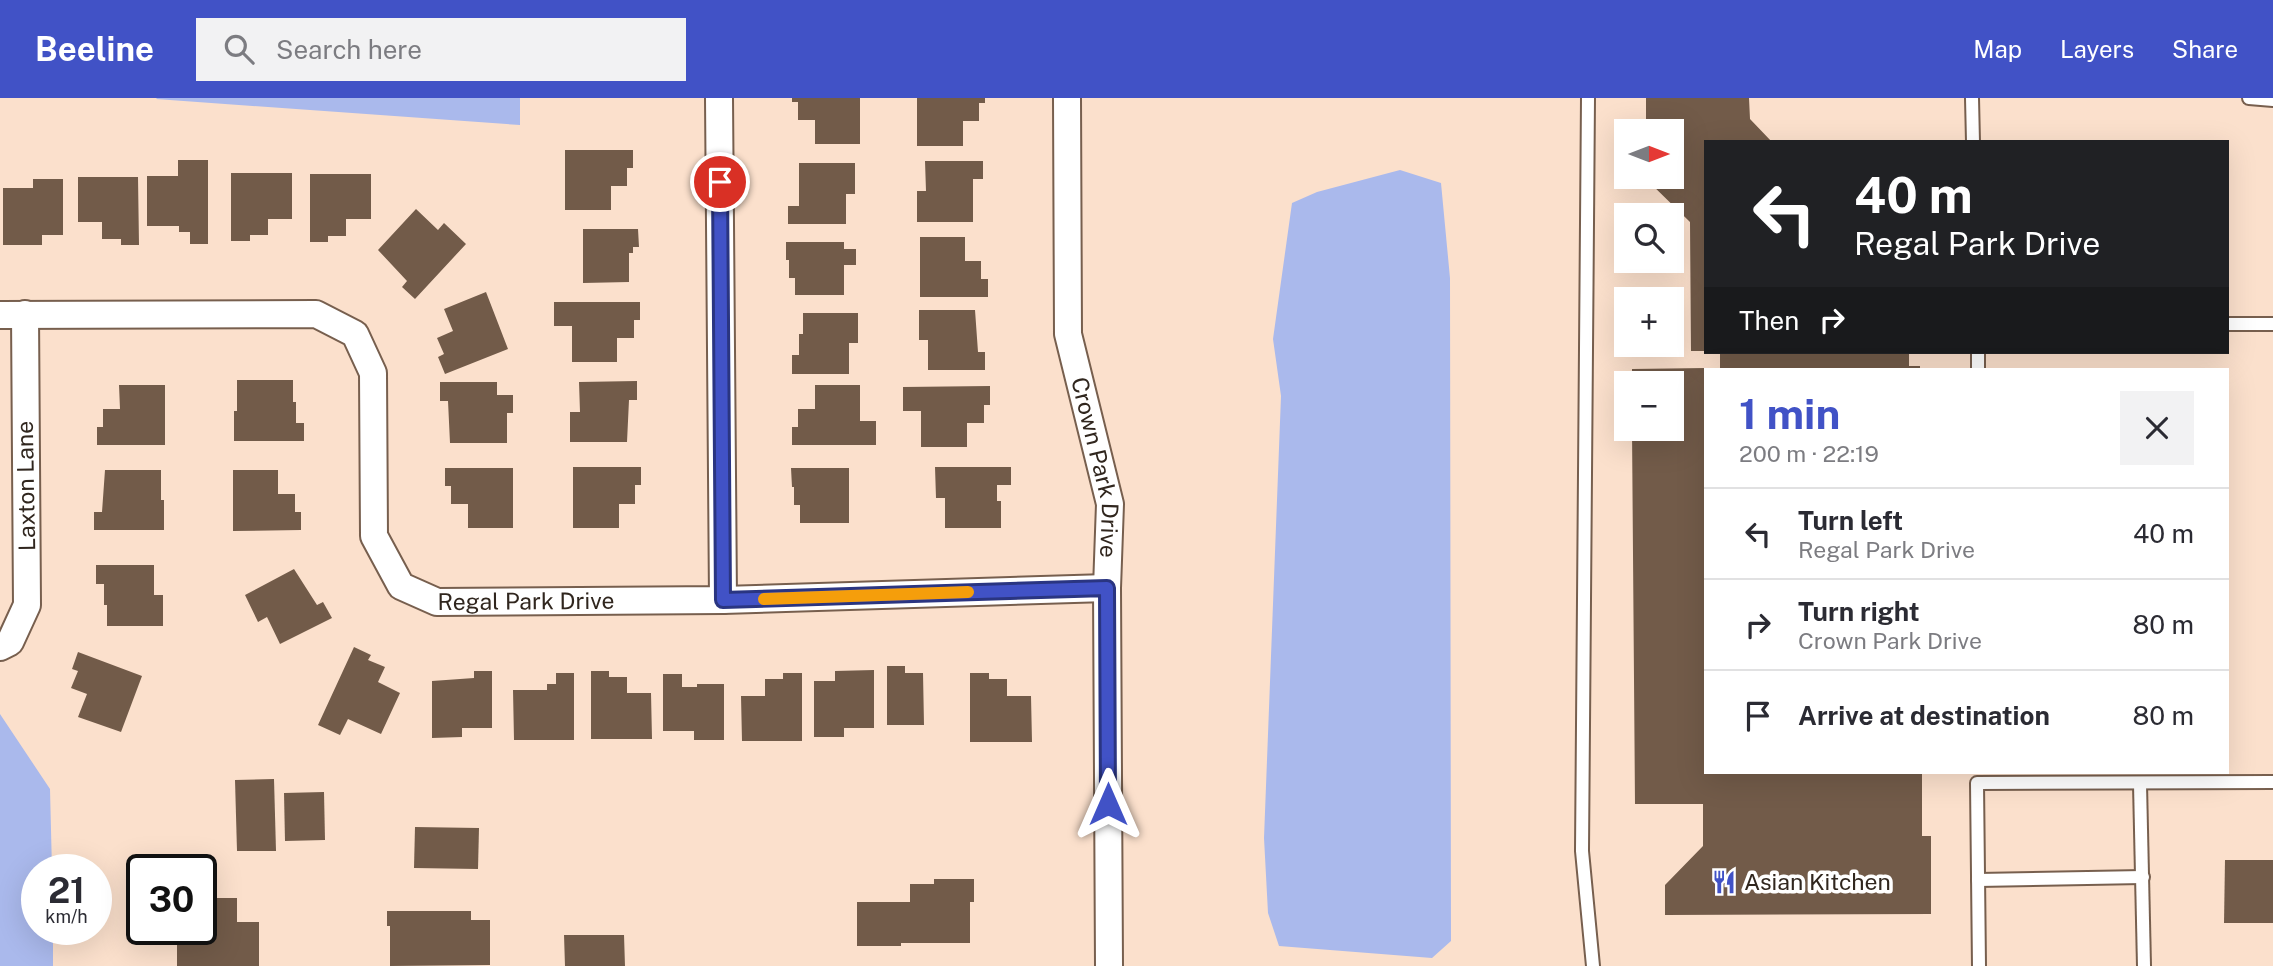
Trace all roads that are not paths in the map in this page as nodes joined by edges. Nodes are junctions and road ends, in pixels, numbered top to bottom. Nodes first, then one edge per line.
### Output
1 (719, 98) edge
2 (1067, 98) edge
3 (1588, 98) edge
4 (1972, 98) edge
5 (2249, 98) edge
6 (2273, 100) edge
7 (1973, 140) edge
8 (12, 314) edge
9 (2229, 324) edge
10 (2273, 324) edge
11 (1107, 588) junction
12 (723, 600) junction
13 (0, 647) edge
14 (1977, 777) edge
15 (2273, 782) edge
16 (2140, 783) junction
17 (2143, 877) junction
18 (1978, 880) junction
19 (1109, 966) edge
20 (1593, 966) edge
21 (1979, 966) edge
22 (2144, 966) edge

1 - 12 street
2 - 11 street, Crown Park Drive
3 - 20 lane
4 - 7 lane
5 - 6 lane
8 - 12 street, Regal Park Drive
8 - 13 street, Laxton Lane
9 - 10 lane
11 - 12 street, Regal Park Drive
11 - 19 street, Crown Park Drive
14 - 16 lane
14 - 18 lane
15 - 16 lane
16 - 17 lane
17 - 18 lane
17 - 22 lane
18 - 21 lane

